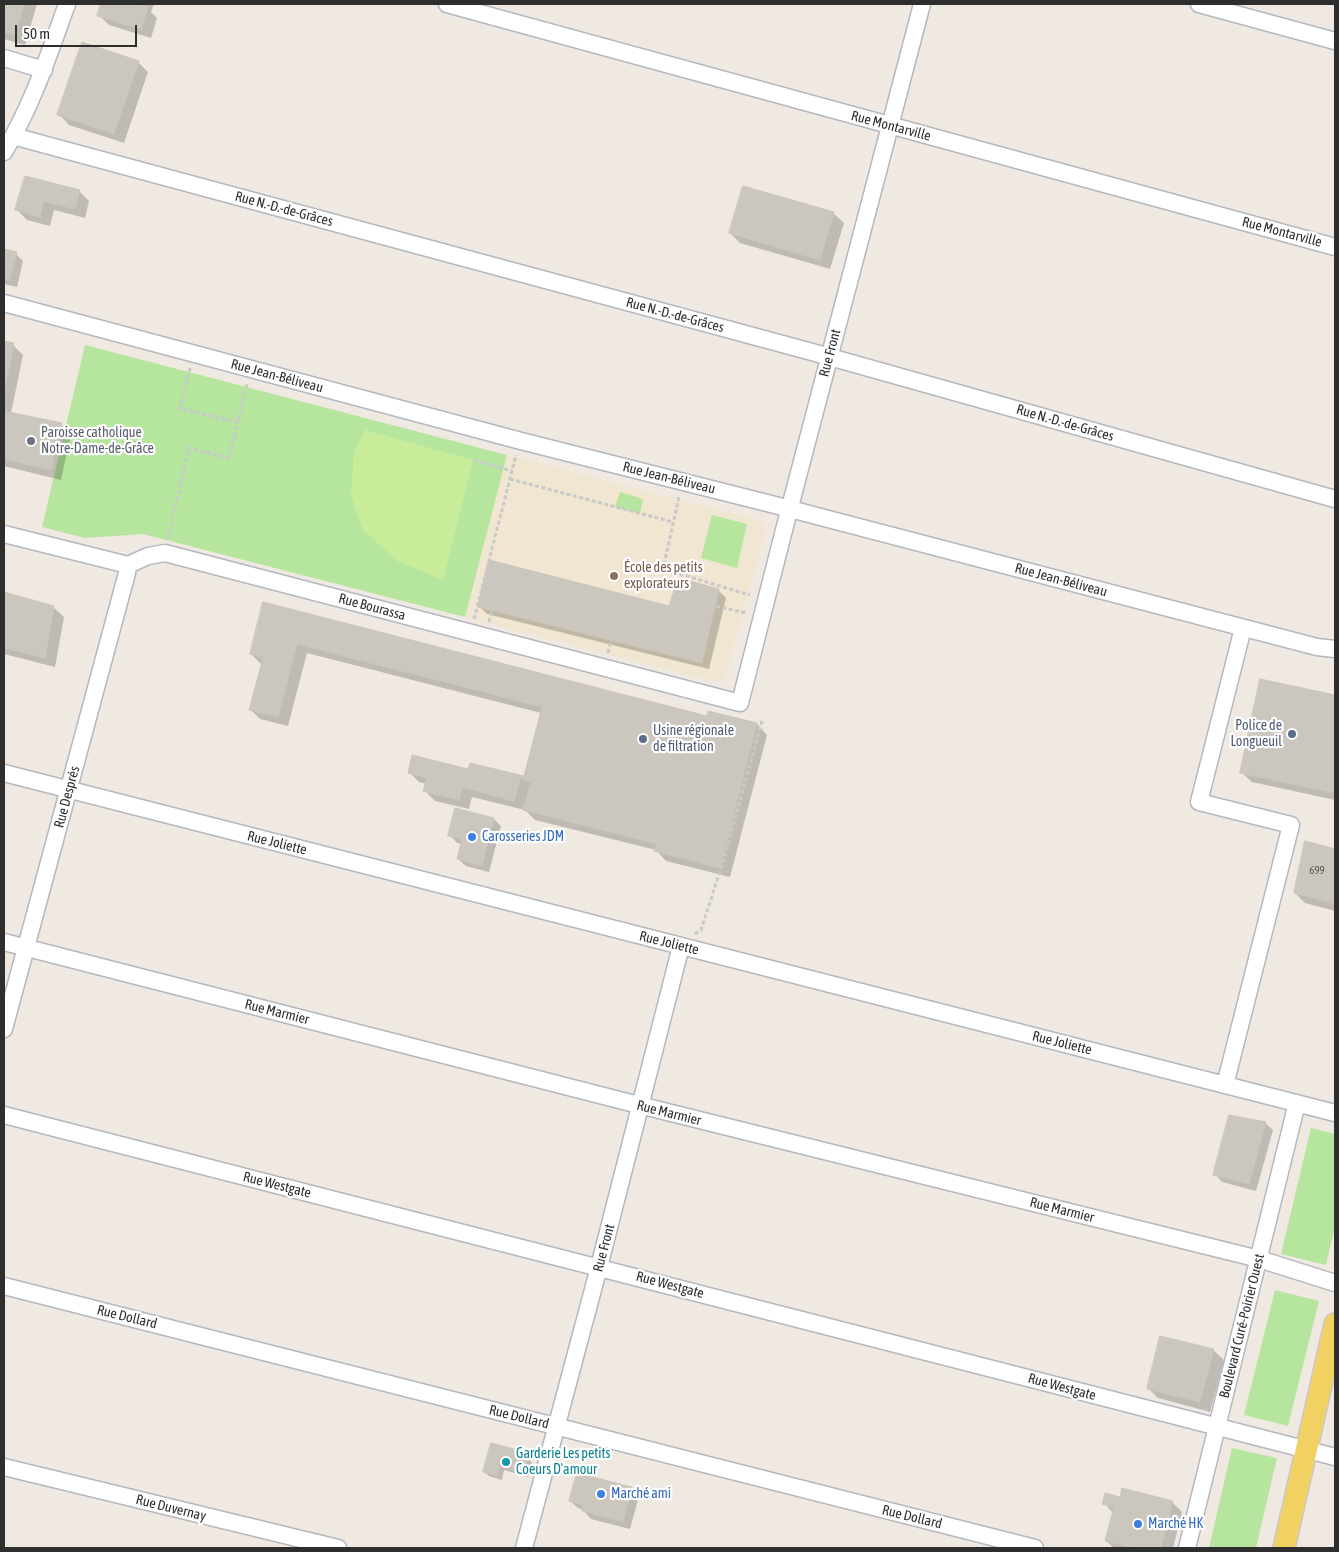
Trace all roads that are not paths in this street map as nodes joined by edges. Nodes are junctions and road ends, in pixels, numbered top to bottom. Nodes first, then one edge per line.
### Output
1 (67, 4) edge
2 (447, 4) edge
3 (922, 4) edge
4 (1199, 4) edge
5 (1335, 41) edge
6 (4, 58) edge
7 (44, 70) junction
8 (890, 126) junction
9 (13, 136) junction
10 (4, 152) edge
11 (1335, 247) edge
12 (4, 303) edge
13 (829, 357) junction
14 (1335, 499) edge
15 (789, 509) junction
16 (4, 534) edge
17 (128, 564) junction
18 (1243, 628) junction
19 (1335, 649) edge
20 (740, 703) joint
21 (4, 773) edge
22 (69, 789) junction
23 (4, 942) edge
24 (681, 946) junction
25 (26, 947) junction
26 (4, 1029) edge
27 (1225, 1085) junction
28 (1297, 1103) junction
29 (641, 1106) junction
30 (1335, 1113) edge
31 (4, 1115) edge
32 (1259, 1259) junction
33 (599, 1267) junction
34 (1335, 1283) edge
35 (4, 1286) edge
36 (1335, 1324) edge
37 (556, 1426) junction
38 (1217, 1427) junction
39 (1306, 1450) junction
40 (1335, 1457) edge
41 (4, 1467) edge
42 (338, 1548) edge
43 (524, 1548) edge
44 (1035, 1548) edge
45 (1187, 1548) edge
46 (1284, 1548) edge

1 - 7 street
2 - 8 street, Rue Montarville
3 - 8 street, Rue Front
4 - 5 street
6 - 7 street
7 - 9 street
8 - 11 street, Rue Montarville
8 - 13 street, Rue Front
9 - 10 street
9 - 13 street, Rue N.-D.-de-Grâces
12 - 15 street, Rue Jean-Béliveau
13 - 14 street, Rue N.-D.-de-Grâces
13 - 15 street, Rue Front
15 - 18 street, Rue Jean-Béliveau
15 - 20 street, Rue Front
16 - 17 street
17 - 20 street, Rue Bourassa
17 - 22 street, Rue Després
18 - 19 street, Rue Jean-Béliveau
18 - 27 street
21 - 22 street, Rue Joliette
22 - 24 street, Rue Joliette
22 - 25 street, Rue Després
23 - 25 street, Rue Marmier
24 - 27 street, Rue Joliette
24 - 29 street, Rue Front
25 - 26 street, Rue Després
25 - 29 street, Rue Marmier
27 - 28 street, Rue Joliette
28 - 30 street, Rue Joliette
28 - 32 street, Boulevard Curé-Poirier Ouest
29 - 32 street, Rue Marmier
29 - 33 street, Rue Front
31 - 33 street, Rue Westgate
32 - 34 street, Rue Marmier
32 - 38 street, Boulevard Curé-Poirier Ouest
33 - 37 street, Rue Front
33 - 38 street, Rue Westgate
35 - 37 street, Rue Dollard
36 - 39 main road
37 - 43 street, Rue Front
37 - 44 street, Rue Dollard
38 - 39 street, Rue Westgate
38 - 45 street, Boulevard Curé-Poirier Ouest
39 - 40 street, Rue Westgate
39 - 46 main road
41 - 42 street, Rue Duvernay

